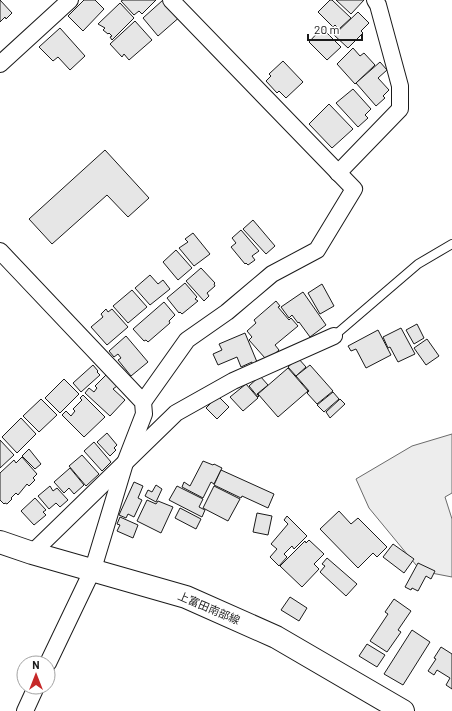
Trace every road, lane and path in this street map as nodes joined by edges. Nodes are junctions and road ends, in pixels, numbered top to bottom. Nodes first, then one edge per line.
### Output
1 (70, 0) edge
2 (171, 0) edge
3 (375, 0) edge
4 (0, 64) edge
5 (338, 172) junction
6 (452, 244) edge
7 (0, 251) edge
8 (334, 336) joint
9 (143, 402) junction
10 (125, 462) junction
11 (0, 542) edge
12 (32, 553) junction
13 (93, 569) junction
14 (52, 655) edge
15 (32, 695) edge
16 (25, 711) edge
17 (403, 711) edge

1 - 4 street
2 - 5 street
3 - 5 street
5 - 9 street
6 - 8 lane
7 - 9 street
8 - 10 street
9 - 10 street
10 - 12 street
10 - 13 street
11 - 12 main road, 上富田南部線
12 - 13 main road, 上富田南部線
13 - 14 street
13 - 17 main road, 上富田南部線
15 - 16 street

